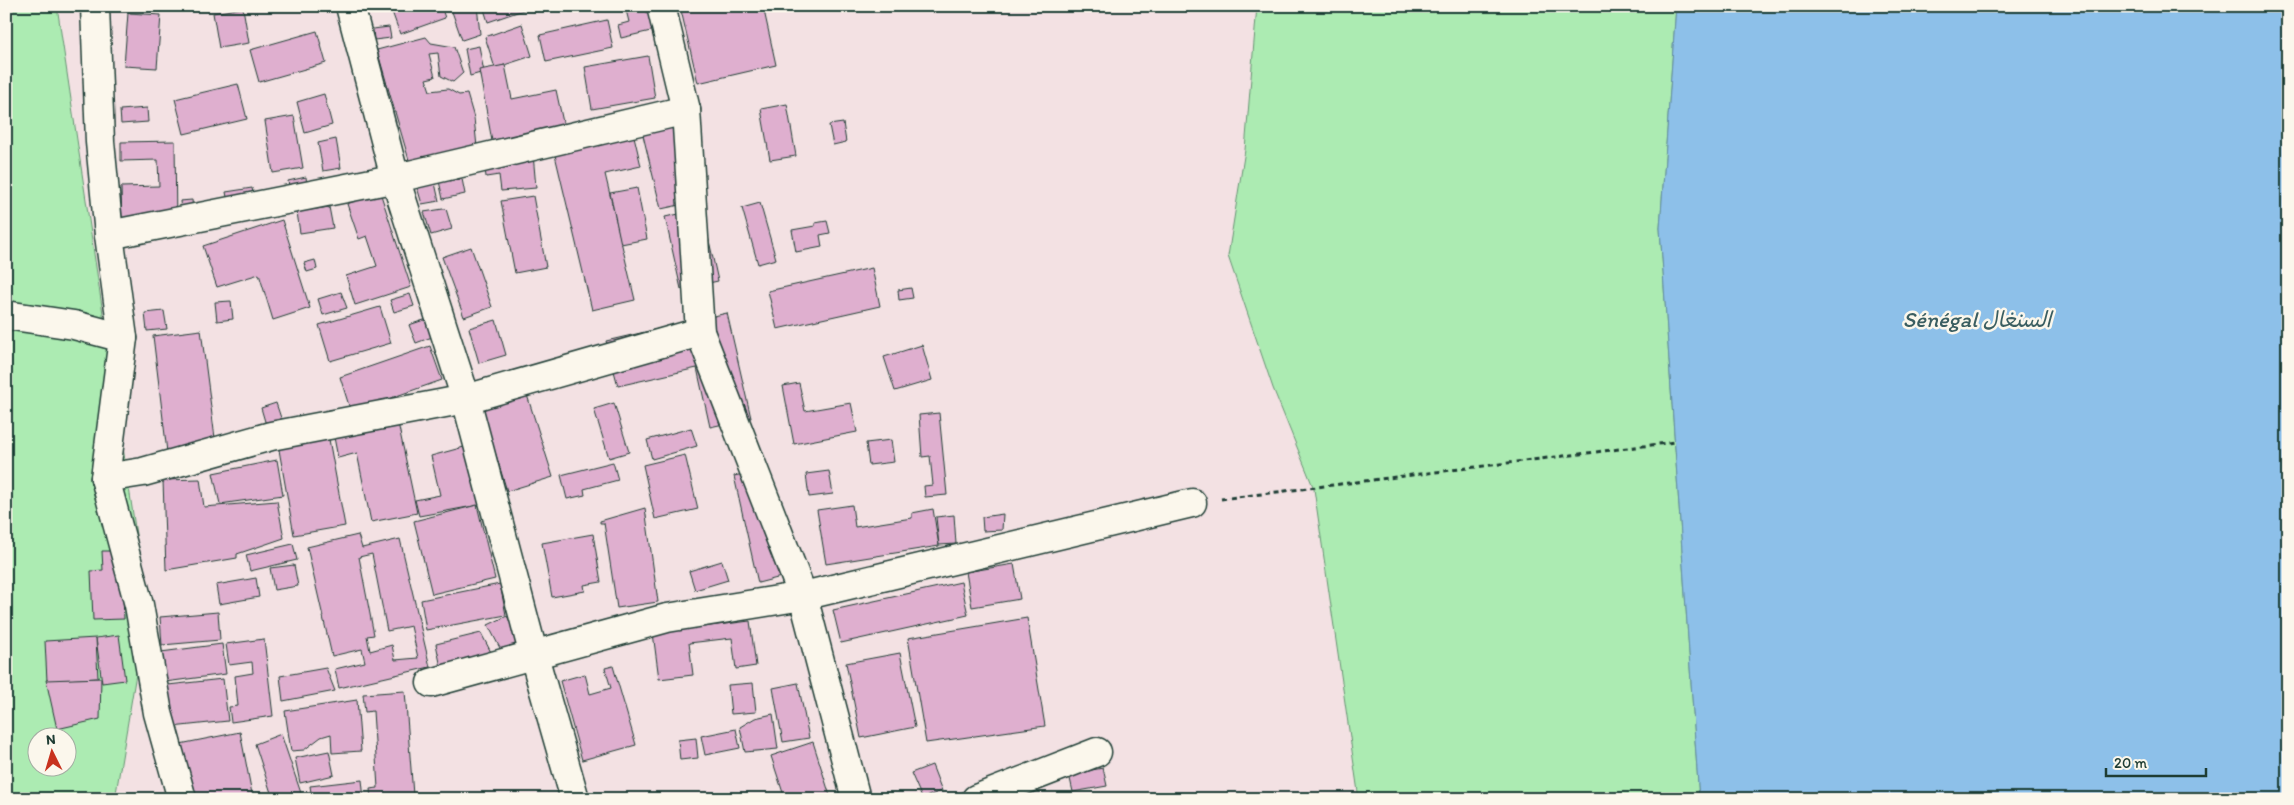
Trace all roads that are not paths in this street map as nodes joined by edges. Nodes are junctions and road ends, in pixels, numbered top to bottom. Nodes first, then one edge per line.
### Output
1 (95, 6) edge
2 (350, 6) edge
3 (661, 6) edge
4 (686, 110) junction
5 (395, 178) junction
6 (109, 236) junction
7 (6, 315) edge
8 (700, 332) junction
9 (123, 338) junction
10 (466, 399) junction
11 (105, 478) junction
12 (1192, 503) road end
13 (803, 596) junction
14 (534, 656) junction
15 (431, 683) dead end
16 (1097, 752) dead end
17 (182, 799) edge
18 (575, 799) edge
19 (856, 799) edge
20 (976, 799) edge

1 - 6 street
2 - 5 street
3 - 4 street
4 - 5 street
4 - 8 street
5 - 6 street
5 - 10 street
6 - 9 street
7 - 9 street
8 - 10 street
8 - 13 street
9 - 11 street
10 - 11 street
10 - 14 street
11 - 17 street
12 - 13 street
13 - 14 street
13 - 19 street
14 - 15 street
14 - 18 street
16 - 20 street

